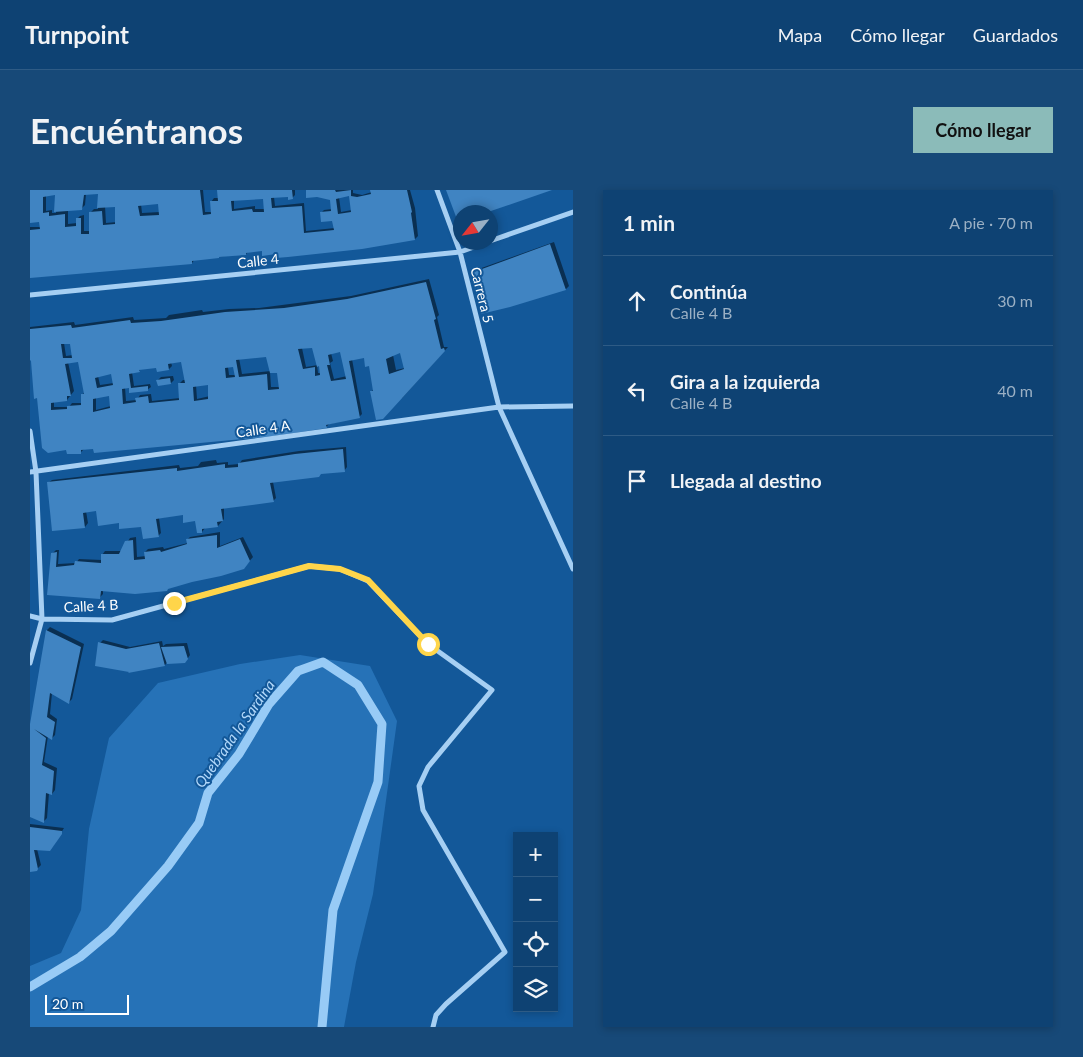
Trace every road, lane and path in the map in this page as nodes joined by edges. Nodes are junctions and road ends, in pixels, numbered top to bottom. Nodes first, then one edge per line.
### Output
1 (437, 190) edge
2 (573, 212) edge
3 (498, 239) edge
4 (466, 250) edge
5 (460, 252) junction
6 (30, 295) edge
7 (573, 406) edge
8 (499, 407) junction
9 (30, 431) edge
10 (33, 472) edge
11 (573, 570) edge
12 (30, 616) edge
13 (42, 619) junction
14 (30, 664) edge
15 (433, 1027) edge

1 - 5 street, Carrera 5
2 - 3 street, Calle 4
4 - 5 street, Calle 4
5 - 6 street, Calle 4
5 - 8 street, Carrera 5
7 - 8 street, Calle 4 A
8 - 10 street, Calle 4 A
8 - 11 street, Carrera 5
9 - 10 street
10 - 13 street
12 - 13 street, Calle 4 B
13 - 14 street
13 - 15 street, Calle 4 B

